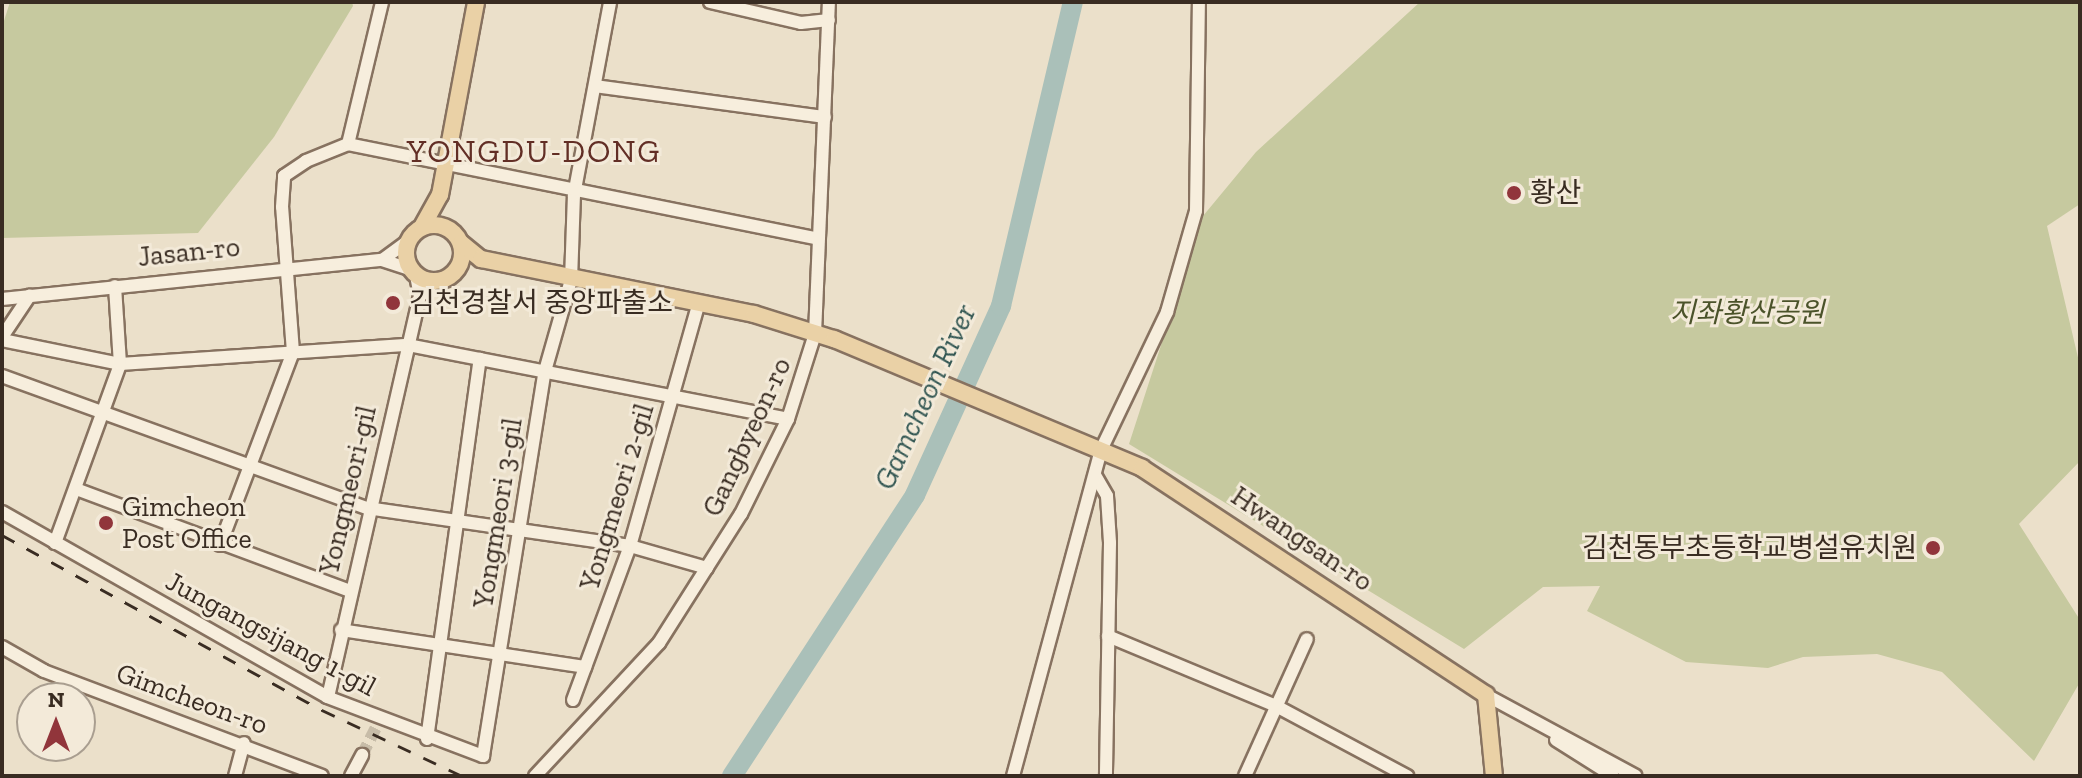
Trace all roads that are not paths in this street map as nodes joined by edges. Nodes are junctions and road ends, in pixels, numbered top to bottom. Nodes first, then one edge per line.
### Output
1 (382, 2) edge
2 (476, 2) edge
3 (610, 2) edge
4 (710, 2) edge
5 (829, 2) edge
6 (1199, 2) edge
7 (829, 20) junction
8 (595, 86) junction
9 (825, 117) junction
10 (348, 144) junction
11 (445, 169) junction
12 (574, 193) junction
13 (440, 195) junction
14 (422, 227) junction
15 (449, 229) junction
16 (816, 238) junction
17 (408, 241) junction
18 (461, 243) junction
19 (481, 259) junction
20 (382, 260) junction
21 (286, 267) junction
22 (458, 269) junction
23 (413, 272) junction
24 (571, 280) junction
25 (434, 282) junction
26 (115, 286) junction
27 (30, 295) junction
28 (420, 296) junction
29 (2, 299) edge
30 (698, 305) junction
31 (815, 334) junction
32 (2, 339) edge
33 (408, 345) junction
34 (293, 352) junction
35 (480, 359) junction
36 (120, 364) junction
37 (545, 371) junction
38 (2, 376) edge
39 (674, 395) junction
40 (105, 416) junction
41 (788, 419) junction
42 (1101, 450) junction
43 (249, 470) junction
44 (1095, 475) junction
45 (76, 489) junction
46 (367, 508) junction
47 (2, 512) edge
48 (459, 524) junction
49 (520, 532) junction
50 (55, 543) junction
51 (220, 545) junction
52 (630, 546) junction
53 (707, 568) junction
54 (348, 590) junction
55 (341, 630) junction
56 (1108, 636) junction
57 (1307, 639) dead end
58 (440, 644) junction
59 (2, 647) edge
60 (501, 650) junction
61 (585, 667) junction
62 (1486, 695) junction
63 (328, 697) junction
64 (573, 700) dead end
65 (1276, 706) junction
66 (427, 739) junction
67 (244, 743) junction
68 (362, 755) tunnel mouth
69 (483, 756) joint
70 (235, 776) edge
71 (322, 776) edge
72 (351, 776) edge
73 (535, 776) edge
74 (1014, 776) edge
75 (1106, 776) edge
76 (1245, 776) edge
77 (1407, 776) edge
78 (1494, 776) edge
79 (1613, 776) edge
80 (1636, 776) edge

1 - 10 street
2 - 11 main road
3 - 8 street, Yongmeori 3-gil
4 - 7 street
5 - 7 street, Gangbyeon-ro
6 - 42 street
7 - 9 street, Gangbyeon-ro
8 - 9 street
8 - 12 street, Yongmeori 3-gil
9 - 16 street, Gangbyeon-ro
10 - 11 street
10 - 21 street
11 - 12 street
11 - 13 main road
12 - 16 street
12 - 24 street, Yongmeori 3-gil
13 - 14 main road
13 - 15 main road
14 - 15 main road
14 - 17 main road
15 - 18 main road
16 - 31 street, Gangbyeon-ro
17 - 20 street
17 - 23 main road
18 - 19 main road
18 - 22 main road
19 - 22 main road
19 - 24 main road
20 - 21 street, Jasan-ro
20 - 23 street
21 - 26 street, Jasan-ro
21 - 34 street
22 - 25 main road
23 - 25 main road
23 - 28 street, Yongmeori-gil
24 - 30 main road
24 - 37 street, Yongmeori 3-gil
25 - 28 street
26 - 27 street, Jasan-ro
26 - 36 street
27 - 29 street, Jasan-ro
27 - 32 street
28 - 33 street, Yongmeori-gil
30 - 31 main road
30 - 39 street, Yongmeori 2-gil
31 - 41 street, Gangbyeon-ro
31 - 42 main road, Hwangsan-ro
32 - 36 street
33 - 34 street
33 - 35 street
33 - 46 street, Yongmeori-gil
34 - 36 street
34 - 43 street
35 - 37 street
35 - 48 street
36 - 40 street
37 - 39 street
37 - 49 street, Yongmeori 3-gil
38 - 40 street
39 - 41 street
39 - 52 street, Yongmeori 2-gil
40 - 43 street
40 - 45 street
41 - 53 street, Gangbyeon-ro
42 - 44 street
42 - 62 main road, Hwangsan-ro
43 - 46 street
43 - 51 street
44 - 56 street
44 - 74 street
45 - 50 street
45 - 51 street
46 - 48 street
46 - 54 street, Yongmeori-gil
47 - 50 street, Jungangsijang 1-gil
48 - 49 street
48 - 58 street
49 - 52 street
49 - 60 street, Yongmeori 3-gil
50 - 63 street, Jungangsijang 1-gil
51 - 54 street
52 - 53 street
52 - 61 street, Yongmeori 2-gil
53 - 73 street, Gangbyeon-ro
54 - 55 street, Yongmeori-gil
55 - 58 street
55 - 63 street, Yongmeori-gil
56 - 65 street
56 - 75 street
57 - 65 street
58 - 60 street
58 - 66 street
59 - 67 street, Gimcheon-ro
60 - 61 street
60 - 69 street, Yongmeori 3-gil
61 - 64 street, Yongmeori 2-gil
62 - 78 main road
62 - 79 street, Hwangsan-ro
62 - 80 street, Hwangsan-ro
63 - 66 street, Jungangsijang 1-gil
65 - 76 street
65 - 77 street
66 - 69 street, Jungangsijang 1-gil
67 - 70 street
67 - 71 street, Gimcheon-ro
68 - 72 street

